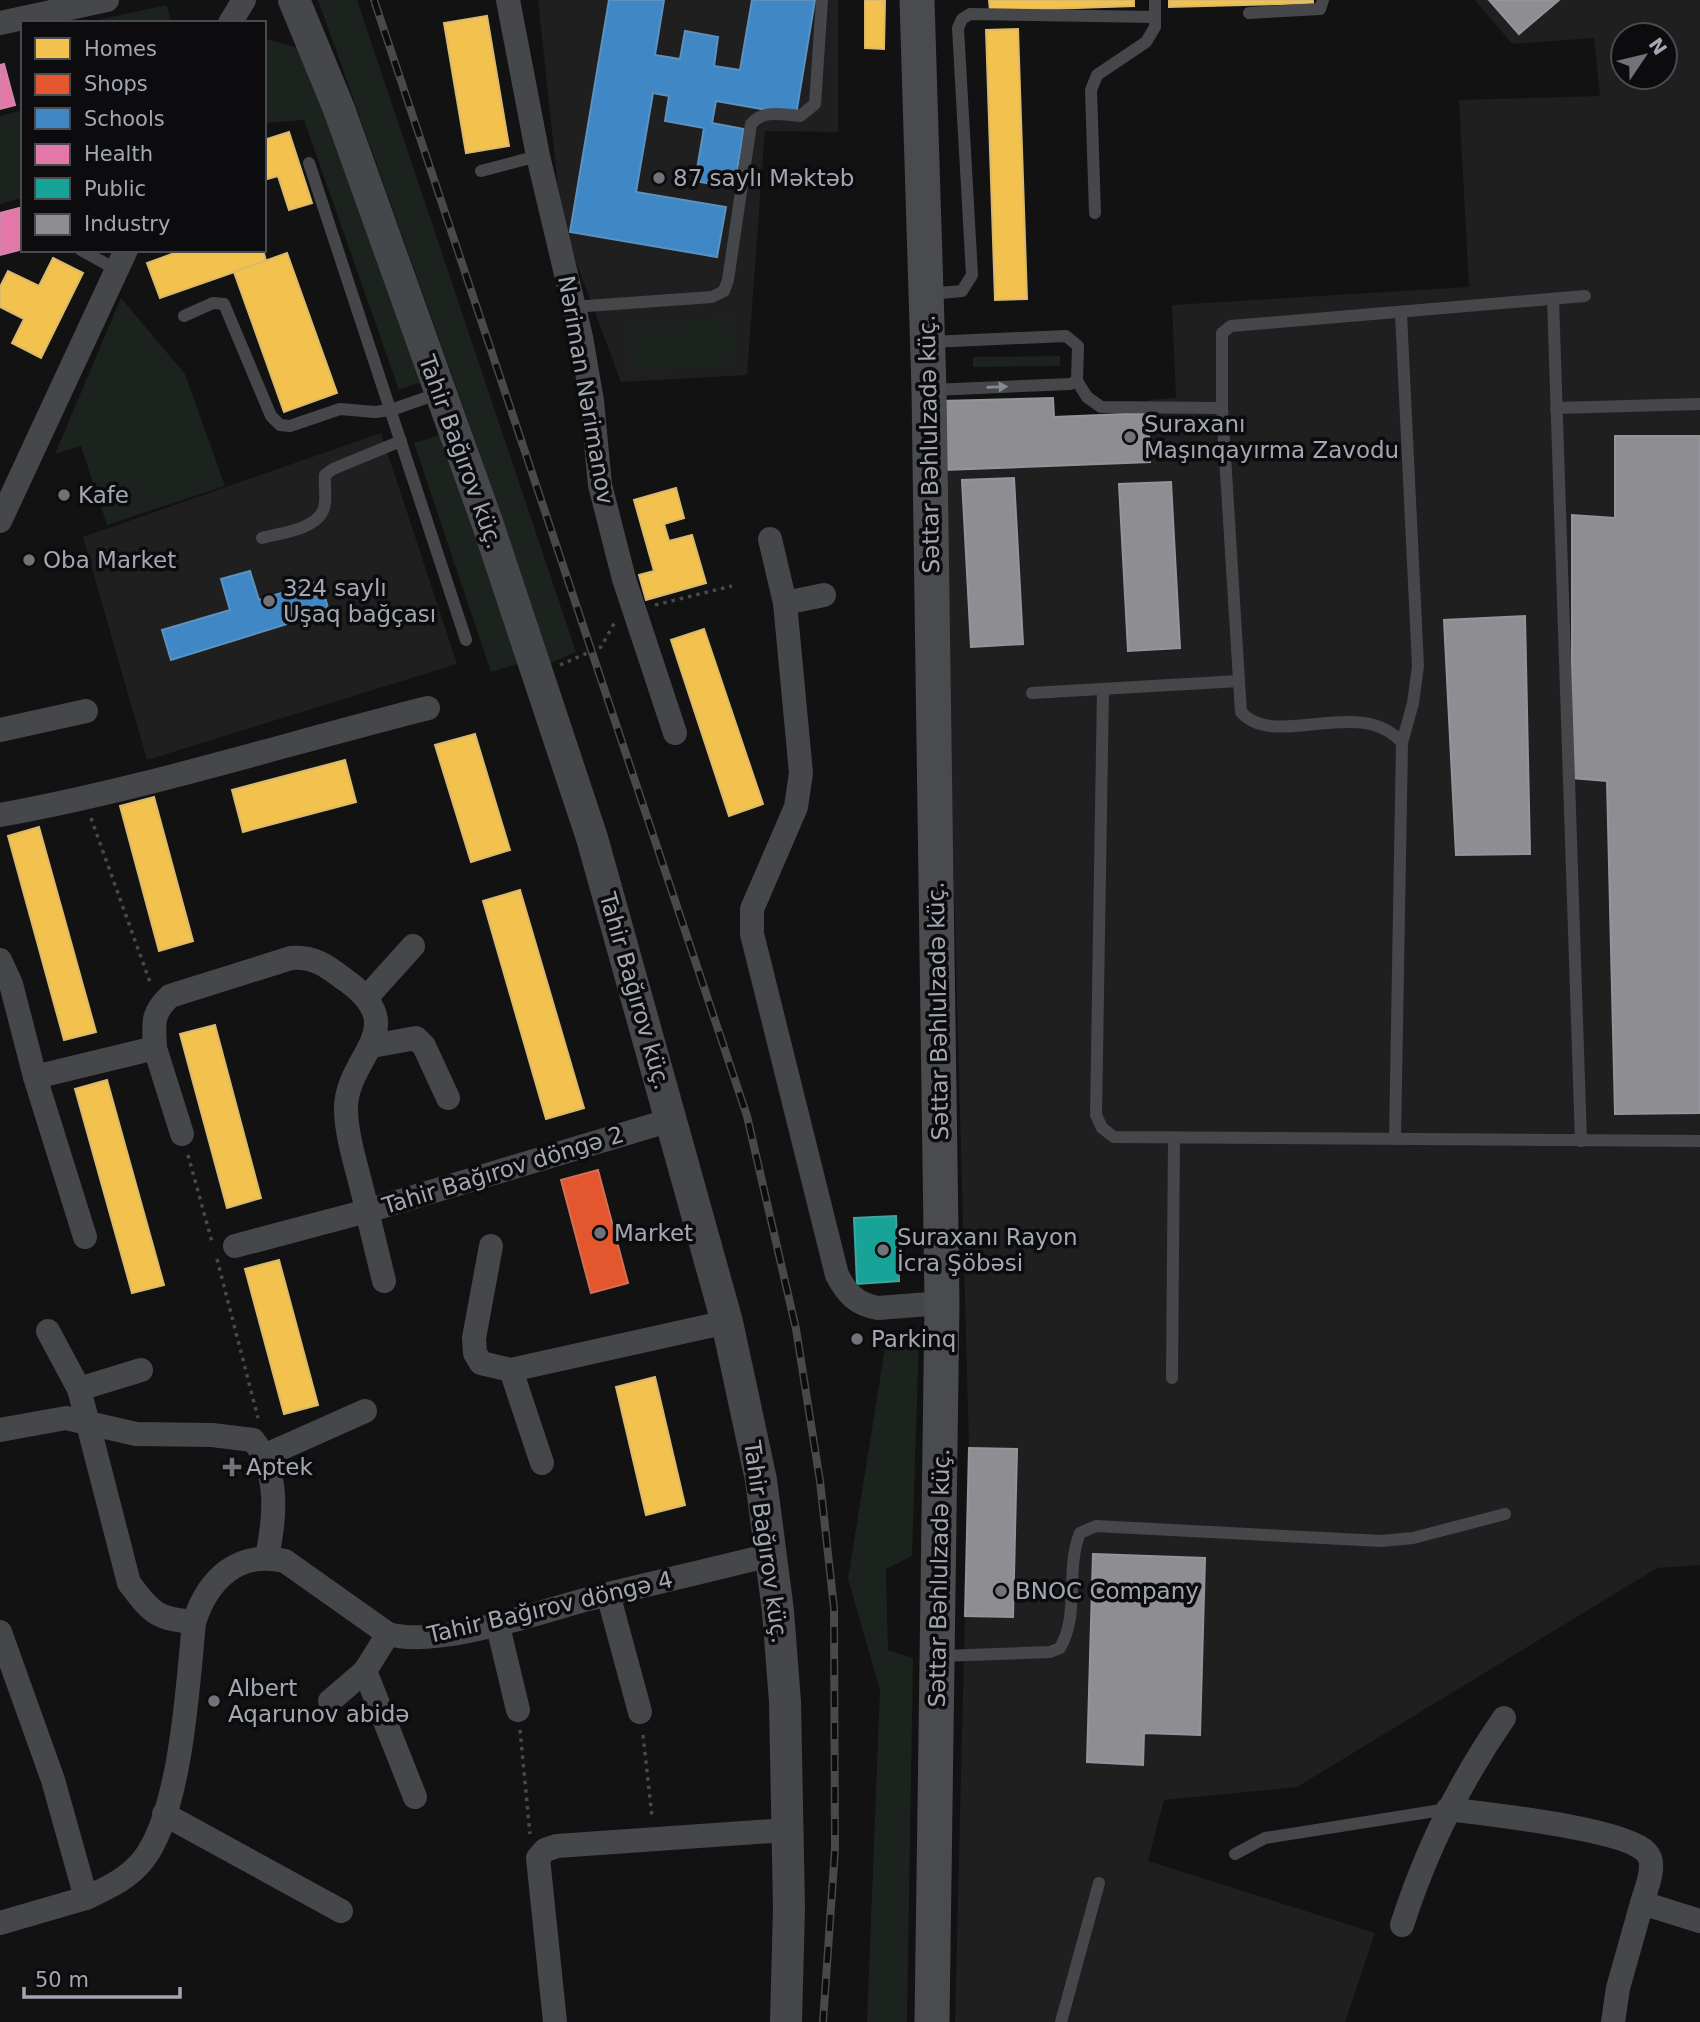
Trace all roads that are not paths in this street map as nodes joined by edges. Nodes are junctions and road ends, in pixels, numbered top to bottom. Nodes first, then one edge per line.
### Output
1 (107, 0) edge
2 (244, 0) edge
3 (294, 0) edge
4 (508, 0) edge
5 (822, 0) edge
6 (917, 0) edge
7 (1155, 0) edge
8 (1323, 0) edge
9 (62, 5) edge
10 (1249, 13) dead end
11 (1155, 17) junction
12 (231, 21) edge
13 (0, 23) edge
14 (538, 156) junction
15 (309, 163) dead end
16 (481, 171) dead end
17 (1095, 213) dead end
18 (89, 252) edge
19 (122, 260) edge
20 (926, 294) junction
21 (1585, 296) dead end
22 (1553, 299) junction
23 (573, 307) junction
24 (1401, 314) junction
25 (184, 316) dead end
26 (927, 342) junction
27 (1077, 381) junction
28 (929, 390) junction
29 (440, 392) junction
30 (1700, 404) edge
31 (1222, 408) junction
32 (1556, 408) junction
33 (391, 410) junction
34 (401, 441) junction
35 (0, 521) edge
36 (262, 538) dead end
37 (770, 540) dead end
38 (824, 595) dead end
39 (785, 603) junction
40 (466, 640) dead end
41 (1239, 681) junction
42 (1103, 688) junction
43 (1032, 693) dead end
44 (428, 708) dead end
45 (86, 711) dead end
46 (0, 730) edge
47 (675, 733) dead end
48 (1402, 743) junction
49 (0, 815) edge
50 (413, 946) dead end
51 (0, 960) edge
52 (367, 997) junction
53 (372, 1046) junction
54 (155, 1048) junction
55 (35, 1077) junction
56 (448, 1098) dead end
57 (671, 1120) junction
58 (182, 1133) road end
59 (1174, 1138) junction
60 (1395, 1139) junction
61 (1581, 1141) junction
62 (1700, 1141) edge
63 (368, 1211) junction
64 (85, 1237) dead end
65 (235, 1246) dead end
66 (491, 1246) dead end
67 (383, 1281) dead end
68 (943, 1303) junction
69 (727, 1322) junction
70 (48, 1331) dead end
71 (141, 1370) dead end
72 (510, 1370) junction
73 (1172, 1378) dead end
74 (79, 1389) junction
75 (365, 1411) dead end
76 (89, 1422) junction
77 (0, 1430) edge
78 (258, 1448) junction
79 (542, 1463) dead end
80 (1505, 1514) dead end
81 (771, 1555) junction
82 (267, 1557) junction
83 (608, 1594) junction
84 (194, 1622) junction
85 (497, 1622) junction
86 (0, 1632) edge
87 (388, 1634) junction
88 (937, 1656) junction
89 (365, 1671) junction
90 (330, 1701) dead end
91 (518, 1710) road end
92 (640, 1712) road end
93 (1504, 1718) dead end
94 (415, 1797) dead end
95 (1448, 1809) junction
96 (164, 1814) junction
97 (786, 1830) junction
98 (1235, 1854) dead end
99 (1099, 1883) dead end
100 (86, 1898) junction
101 (1642, 1903) junction
102 (341, 1911) dead end
103 (1700, 1921) edge
104 (0, 1923) edge
105 (1402, 1925) dead end
106 (555, 2022) edge
107 (786, 2022) edge
108 (932, 2022) edge
109 (1061, 2022) edge
110 (1613, 2022) edge

1 - 9 street
2 - 12 street
3 - 29 street, Tahir Bağırov küç.
4 - 14 street, Nəriman Nərimanov
5 - 23 lane
6 - 20 main road, Səttar Bəhlulzadə küç.
7 - 11 lane
8 - 10 lane
9 - 13 street
11 - 17 lane
11 - 20 lane
14 - 16 lane
14 - 23 street, Nəriman Nərimanov
15 - 33 lane
18 - 19 lane
19 - 35 street
20 - 26 main road, Səttar Bəhlulzadə küç.
21 - 22 lane
22 - 24 lane
22 - 32 lane
23 - 47 street, Nəriman Nərimanov
24 - 31 lane
24 - 48 lane
25 - 33 lane
26 - 27 lane
26 - 28 main road, Səttar Bəhlulzadə küç.
28 -> 27 lane
27 - 31 lane
28 - 68 main road, Səttar Bəhlulzadə küç.
29 - 33 lane
29 - 57 street, Tahir Bağırov küç.
30 - 32 lane
31 - 41 lane
32 - 61 lane
33 - 34 lane
34 - 36 lane
34 - 40 lane
37 - 39 street
38 - 39 street
39 - 68 street
41 - 42 lane
41 - 48 lane
42 - 43 lane
42 - 59 lane
44 - 49 street
45 - 46 street
48 - 60 lane
50 - 52 street
51 - 55 street
52 - 53 street, Tahir Bağırov döngə 2
52 - 54 street
53 - 56 street
53 - 63 street, Tahir Bağırov döngə 2
54 - 55 street
54 - 58 street
55 - 64 street
57 - 63 street, Tahir Bağırov döngə 2
57 - 69 street, Tahir Bağırov küç.
59 - 60 lane
59 - 73 lane
60 - 61 lane
61 - 62 lane
63 - 65 street
63 - 67 street
66 - 72 street
68 - 88 main road, Səttar Bəhlulzadə küç.
69 - 72 street
69 - 81 street, Tahir Bağırov küç.
70 - 74 street
71 - 74 street
72 - 79 street
74 - 76 street
75 - 78 street
76 - 77 street
76 - 78 street
76 - 84 street
78 - 82 street
80 - 88 lane
81 - 83 street, Tahir Bağırov döngə 4
81 - 97 street, Tahir Bağırov küç.
82 - 84 street
82 - 87 street, Tahir Bağırov döngə 4
83 - 85 street, Tahir Bağırov döngə 4
83 - 92 street
84 - 96 street
85 - 87 street, Tahir Bağırov döngə 4
85 - 91 street
86 - 100 street
87 - 89 street
88 - 108 main road, Səttar Bəhlulzadə küç.
89 - 90 street
89 - 94 street
93 - 95 street
95 - 98 lane
95 - 101 street
95 - 105 street
96 - 100 street
96 - 102 street
97 - 106 street
97 - 107 street, Tahir Bağırov küç.
99 - 109 lane
100 - 104 street
101 - 103 street
101 - 110 street

